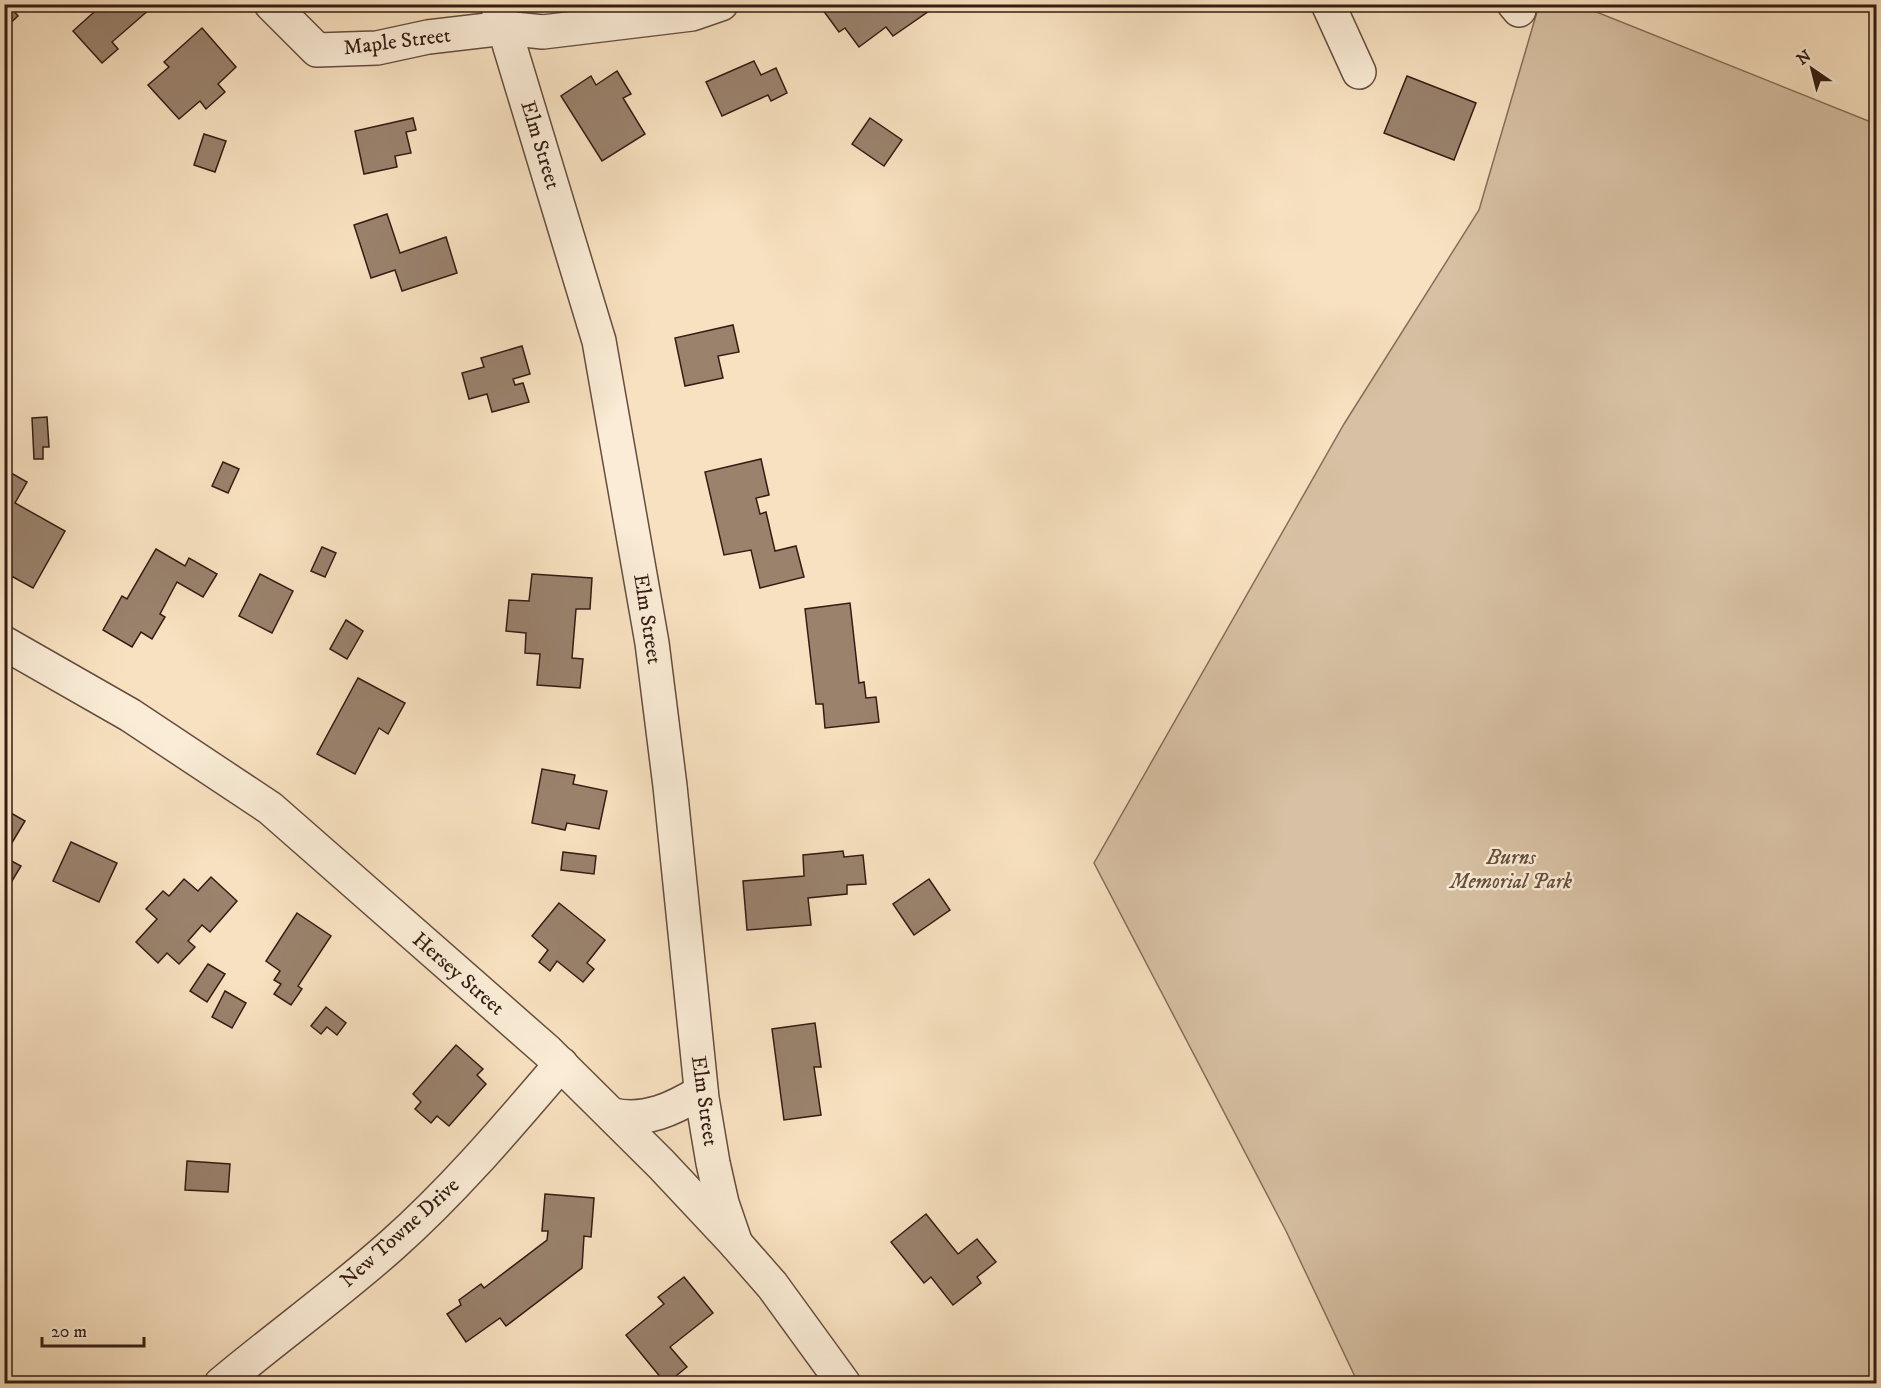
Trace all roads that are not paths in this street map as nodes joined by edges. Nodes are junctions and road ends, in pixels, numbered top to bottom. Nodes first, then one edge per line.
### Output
1 (271, 4) edge
2 (721, 4) edge
3 (1328, 4) edge
4 (501, 16) edge
5 (1359, 72) dead end
6 (4, 643) edge
7 (561, 1064) junction
8 (701, 1092) junction
9 (613, 1116) junction
10 (736, 1244) junction
11 (221, 1383) edge
12 (844, 1383) edge

1 - 4 street, Maple Street
2 - 4 street, Maple Street
3 - 5 street
4 - 8 street, Elm Street
6 - 7 street, Hersey Street
7 - 9 street, Hersey Street
7 - 11 street, New Towne Drive
8 - 9 street
8 - 10 street, Elm Street
9 - 10 street, Hersey Street
10 - 12 street, Hersey Street

